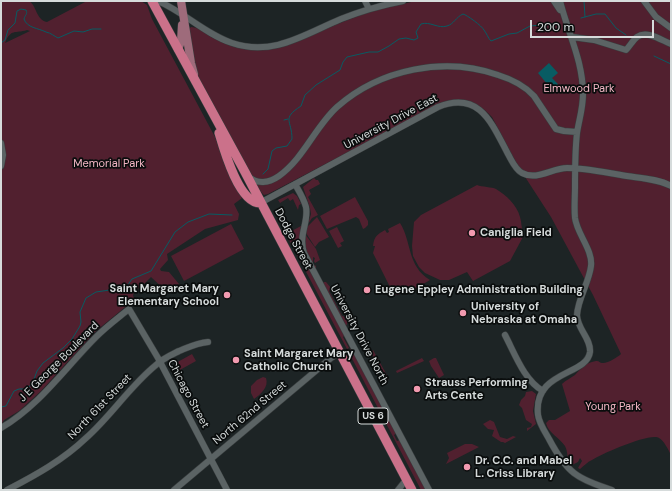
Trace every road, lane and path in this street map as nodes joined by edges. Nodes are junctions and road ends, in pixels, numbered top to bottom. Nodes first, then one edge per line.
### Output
1 (152, 1) edge
2 (158, 1) edge
3 (182, 1) edge
4 (365, 1) edge
5 (403, 1) edge
6 (554, 1) edge
7 (560, 1) edge
8 (644, 1) edge
9 (369, 9) junction
10 (184, 15) junction
11 (564, 16) junction
12 (671, 28) edge
13 (572, 37) junction
14 (671, 44) edge
15 (178, 49) junction
16 (197, 84) junction
17 (215, 118) junction
18 (577, 132) junction
19 (1, 143) edge
20 (1, 166) edge
21 (575, 168) junction
22 (245, 172) junction
23 (295, 184) junction
24 (671, 186) edge
25 (260, 203) junction
26 (129, 309) joint
27 (506, 335) dead end
28 (208, 342) dead end
29 (340, 352) junction
30 (160, 362) junction
31 (543, 392) junction
32 (1, 428) edge
33 (211, 459) junction
34 (406, 480) junction
35 (8, 490) edge
36 (174, 490) edge
37 (228, 490) edge
38 (398, 490) edge
39 (412, 490) edge
40 (429, 490) edge
41 (612, 490) edge

1 - 15 highway, Dodge Street / US 6
2 - 10 street
3 - 10 main road
4 - 9 street
5 - 9 street
6 - 11 street
7 - 11 street
8 - 12 street
9 - 10 street
10 - 15 main road
10 - 16 main road
11 - 13 street
13 - 14 street
13 - 18 street
15 - 16 highway, Dodge Street / US 6
16 - 17 highway, Dodge Street / US 6
17 - 22 highway, Dodge Street / US 6
17 - 25 highway
18 - 21 street
18 - 22 street
19 - 20 street
21 - 23 street, University Drive East
21 - 24 street, University Drive East
21 - 31 street
22 - 25 highway, Dodge Street / US 6
23 - 25 street, University Drive East
23 - 40 street, University Drive North
25 - 29 highway, Dodge Street / US 6
26 - 30 street, Chicago Street
26 - 32 street, J E George Boulevard
27 - 31 street
28 - 30 street, North 61st Street
29 - 33 street, North 62nd Street
29 - 34 highway, Dodge Street / US 6
30 - 33 street, Chicago Street
30 - 35 street, North 61st Street
31 - 41 street
33 - 36 street, North 62nd Street
33 - 37 street, Chicago Street
34 - 38 street
34 - 39 highway, Dodge Street / US 6

